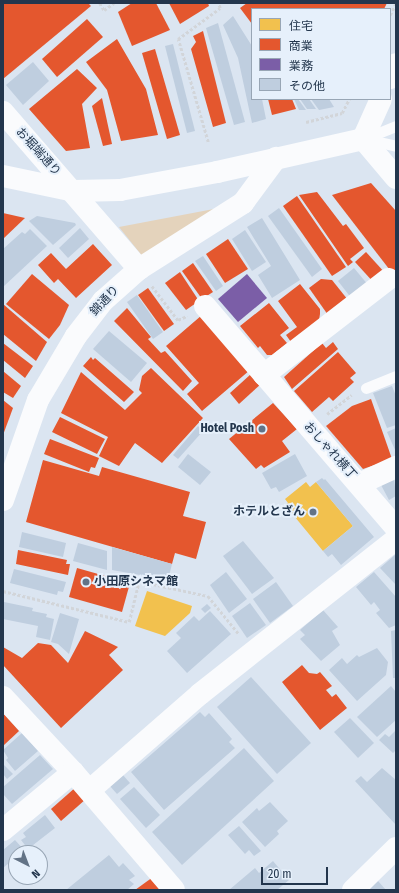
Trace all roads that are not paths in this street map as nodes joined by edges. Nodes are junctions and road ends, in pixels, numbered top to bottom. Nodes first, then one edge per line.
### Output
1 (396, 64) edge
2 (391, 76) edge
3 (381, 100) edge
4 (3, 112) edge
5 (396, 126) edge
6 (363, 138) junction
7 (396, 146) edge
8 (276, 158) junction
9 (3, 176) edge
10 (396, 178) edge
11 (74, 191) junction
12 (143, 275) junction
13 (388, 279) dead end
14 (205, 306) road end
15 (264, 375) junction
16 (396, 376) edge
17 (366, 388) road end
18 (396, 467) edge
19 (359, 484) junction
20 (3, 500) edge
21 (396, 528) edge
22 (396, 539) edge
23 (3, 697) edge
24 (73, 772) junction
25 (90, 790) junction
26 (3, 830) edge
27 (396, 848) edge
28 (174, 890) edge
29 (353, 890) edge

1 - 2 street
3 - 6 street
4 - 11 street, お堀端通り
5 - 6 lane
6 - 7 lane
6 - 8 street
6 - 10 street
8 - 11 street
8 - 12 street, 錦通り
9 - 11 street
11 - 12 street, お堀端通り
12 - 20 street, 錦通り
13 - 15 street
14 - 15 street, おしゃれ横丁
15 - 19 street, おしゃれ横丁
16 - 17 lane
18 - 19 street
19 - 21 street, おしゃれ横丁
22 - 25 street
23 - 24 street
24 - 25 street
24 - 26 street
25 - 28 street
27 - 29 street

